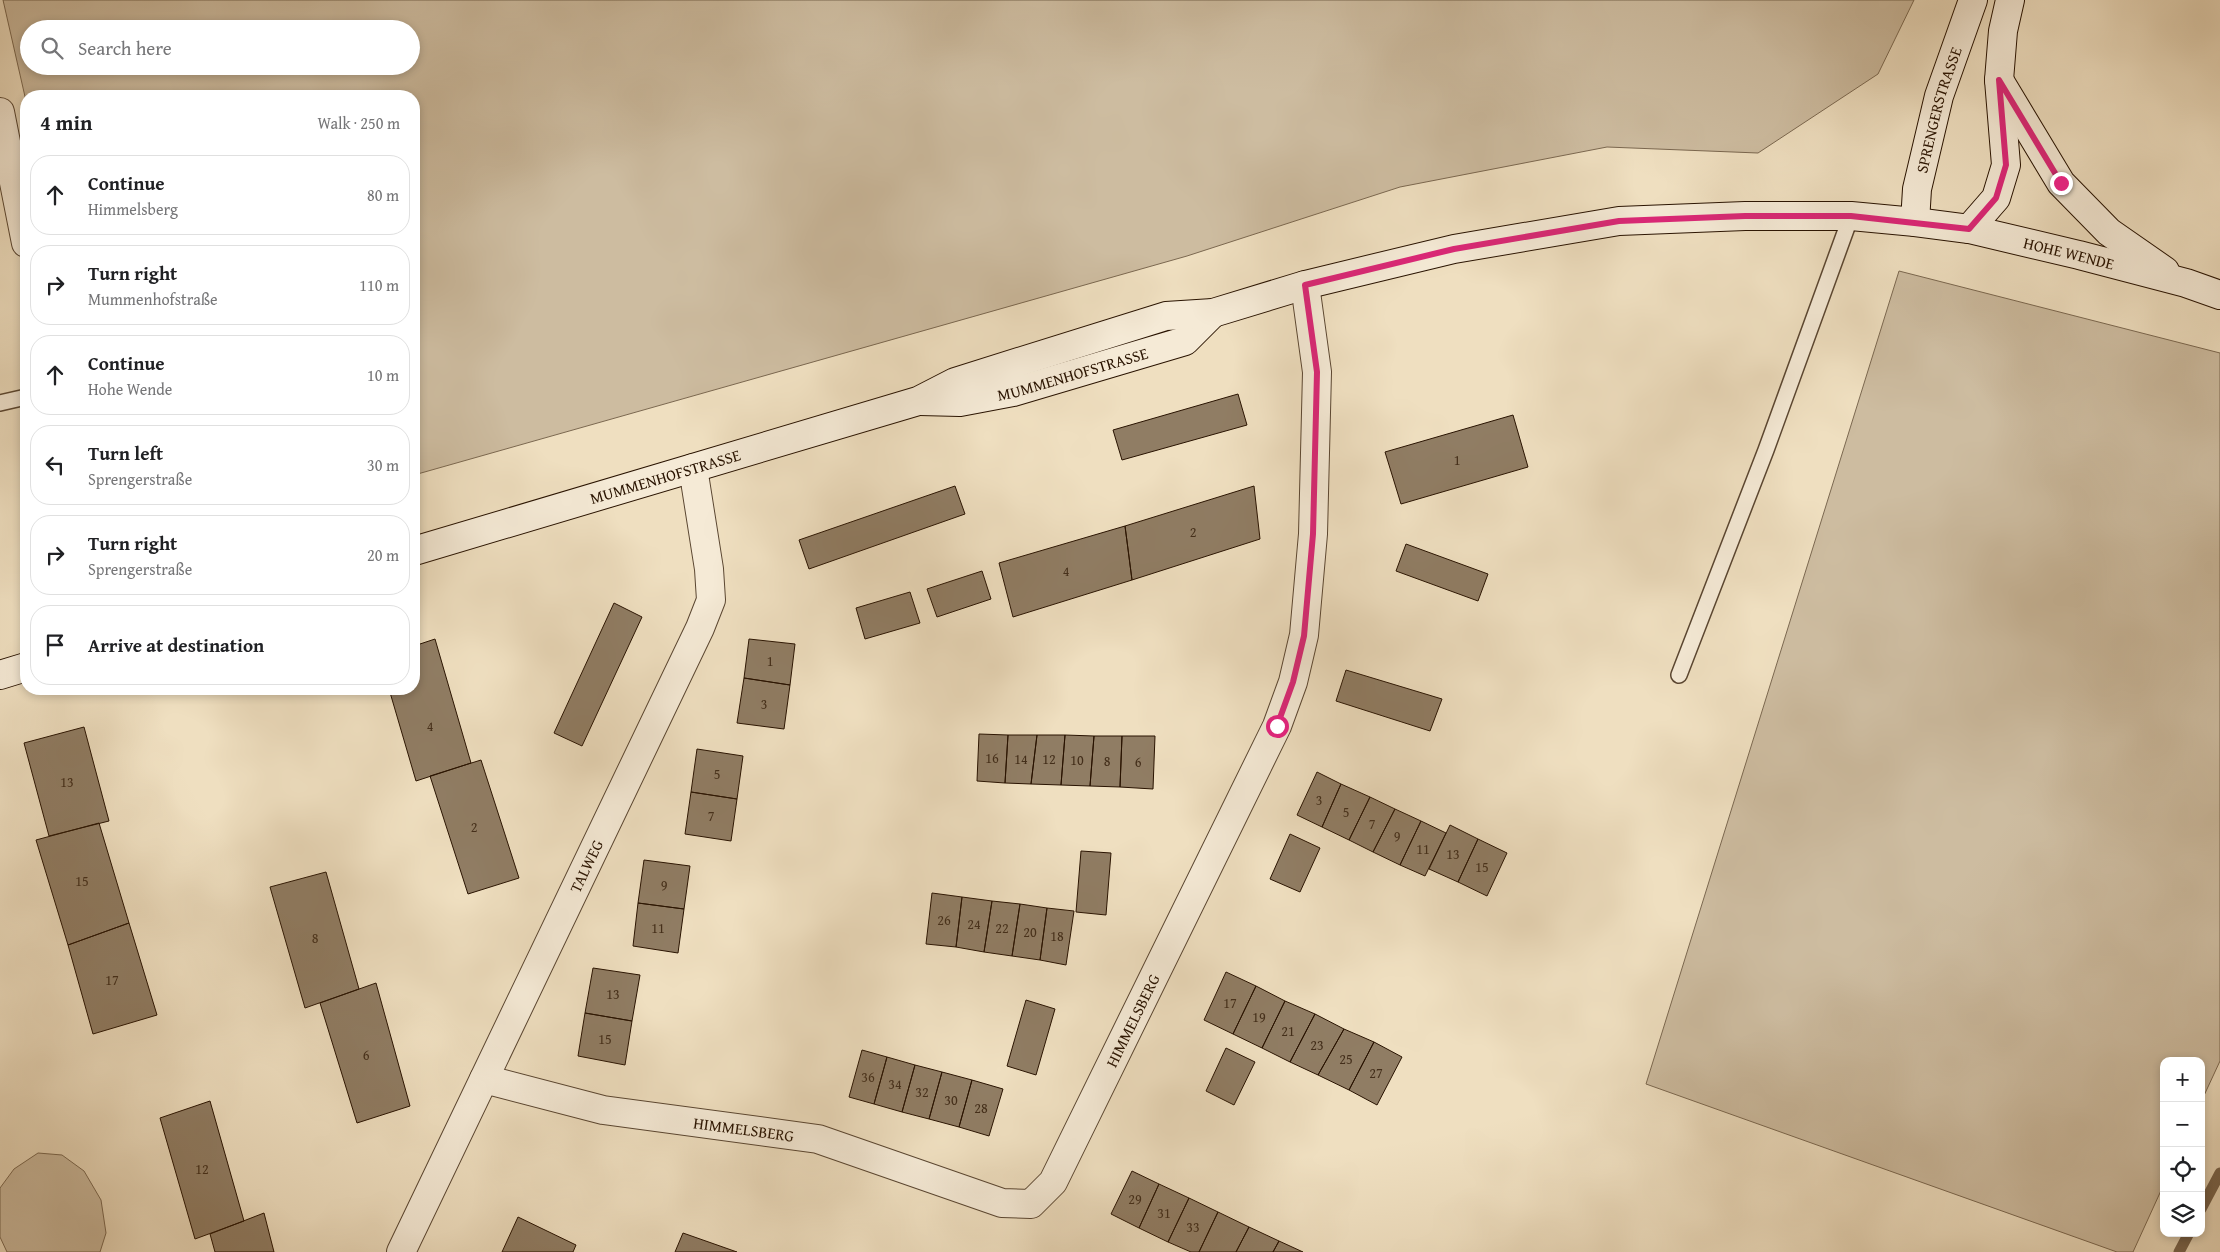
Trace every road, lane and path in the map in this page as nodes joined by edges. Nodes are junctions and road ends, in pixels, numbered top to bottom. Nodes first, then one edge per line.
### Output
1 (1973, 0) edge
2 (2010, 0) edge
3 (1999, 80) junction
4 (0, 112) edge
5 (20, 213) edge
6 (1851, 216) junction
7 (1915, 222) junction
8 (1969, 229) junction
9 (2186, 283) junction
10 (1305, 285) junction
11 (2220, 295) edge
12 (20, 398) edge
13 (0, 403) edge
14 (693, 468) junction
15 (420, 549) edge
16 (20, 669) edge
17 (0, 675) edge
18 (1679, 675) dead end
19 (484, 1079) junction
20 (401, 1252) edge

1 - 7 street, SPRENGERSTRASSE
2 - 3 street
3 - 8 street
3 - 9 street
4 - 5 street
6 - 7 street, MUMMENHOFSTRASSE
6 - 10 street, MUMMENHOFSTRASSE
6 - 18 lane
7 - 8 street, HOHE WENDE
8 - 9 street, HOHE WENDE
9 - 11 street, HOHE WENDE
10 - 14 street, MUMMENHOFSTRASSE
10 - 19 street, HIMMELSBERG
12 - 13 lane
14 - 15 street, MUMMENHOFSTRASSE
14 - 19 street, TALWEG
16 - 17 street
19 - 20 street, TALWEG

